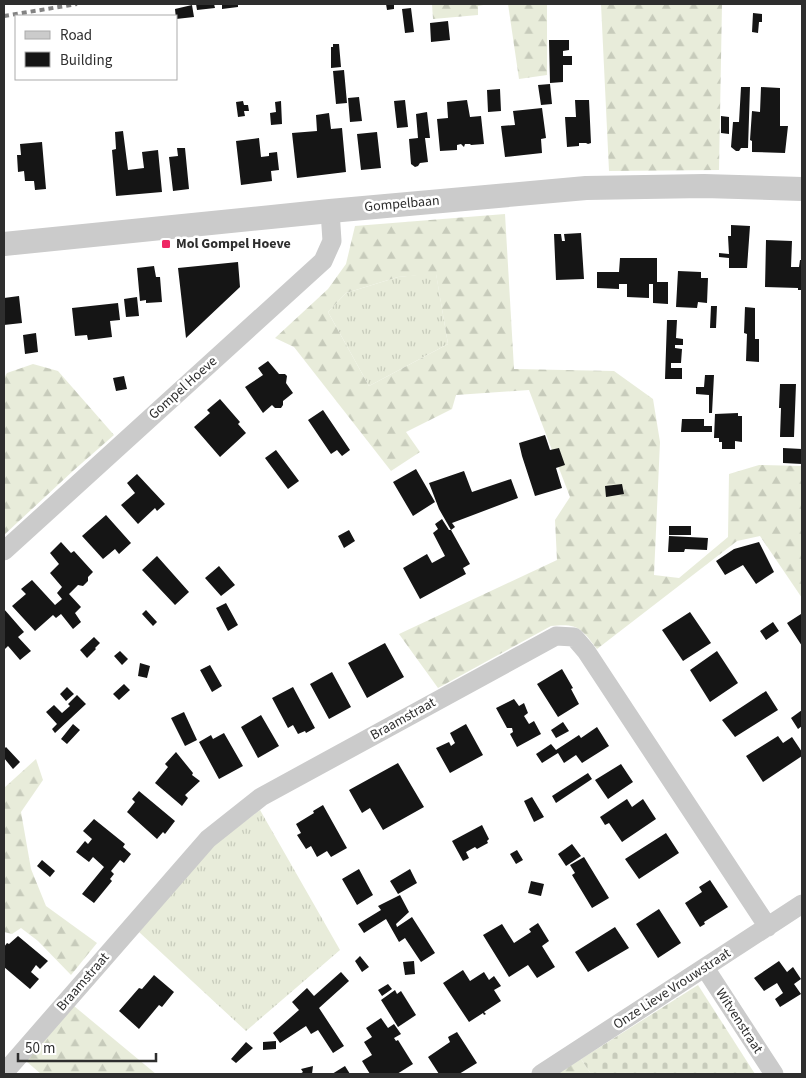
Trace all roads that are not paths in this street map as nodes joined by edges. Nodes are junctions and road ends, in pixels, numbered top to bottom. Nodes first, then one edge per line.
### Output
1 (802, 190) edge
2 (330, 210) junction
3 (4, 244) edge
4 (4, 551) edge
5 (802, 904) edge
6 (768, 927) junction
7 (705, 968) junction
8 (4, 1073) edge
9 (541, 1074) edge
10 (774, 1074) edge

1 - 2 street, Gompelbaan
2 - 3 street, Gompelbaan
2 - 4 street, Gompel Hoeve
5 - 6 street, Onze Lieve Vrouwstraat
6 - 7 street, Onze Lieve Vrouwstraat
6 - 8 street, Braamstraat
7 - 9 street, Onze Lieve Vrouwstraat
7 - 10 street, Witvenstraat

